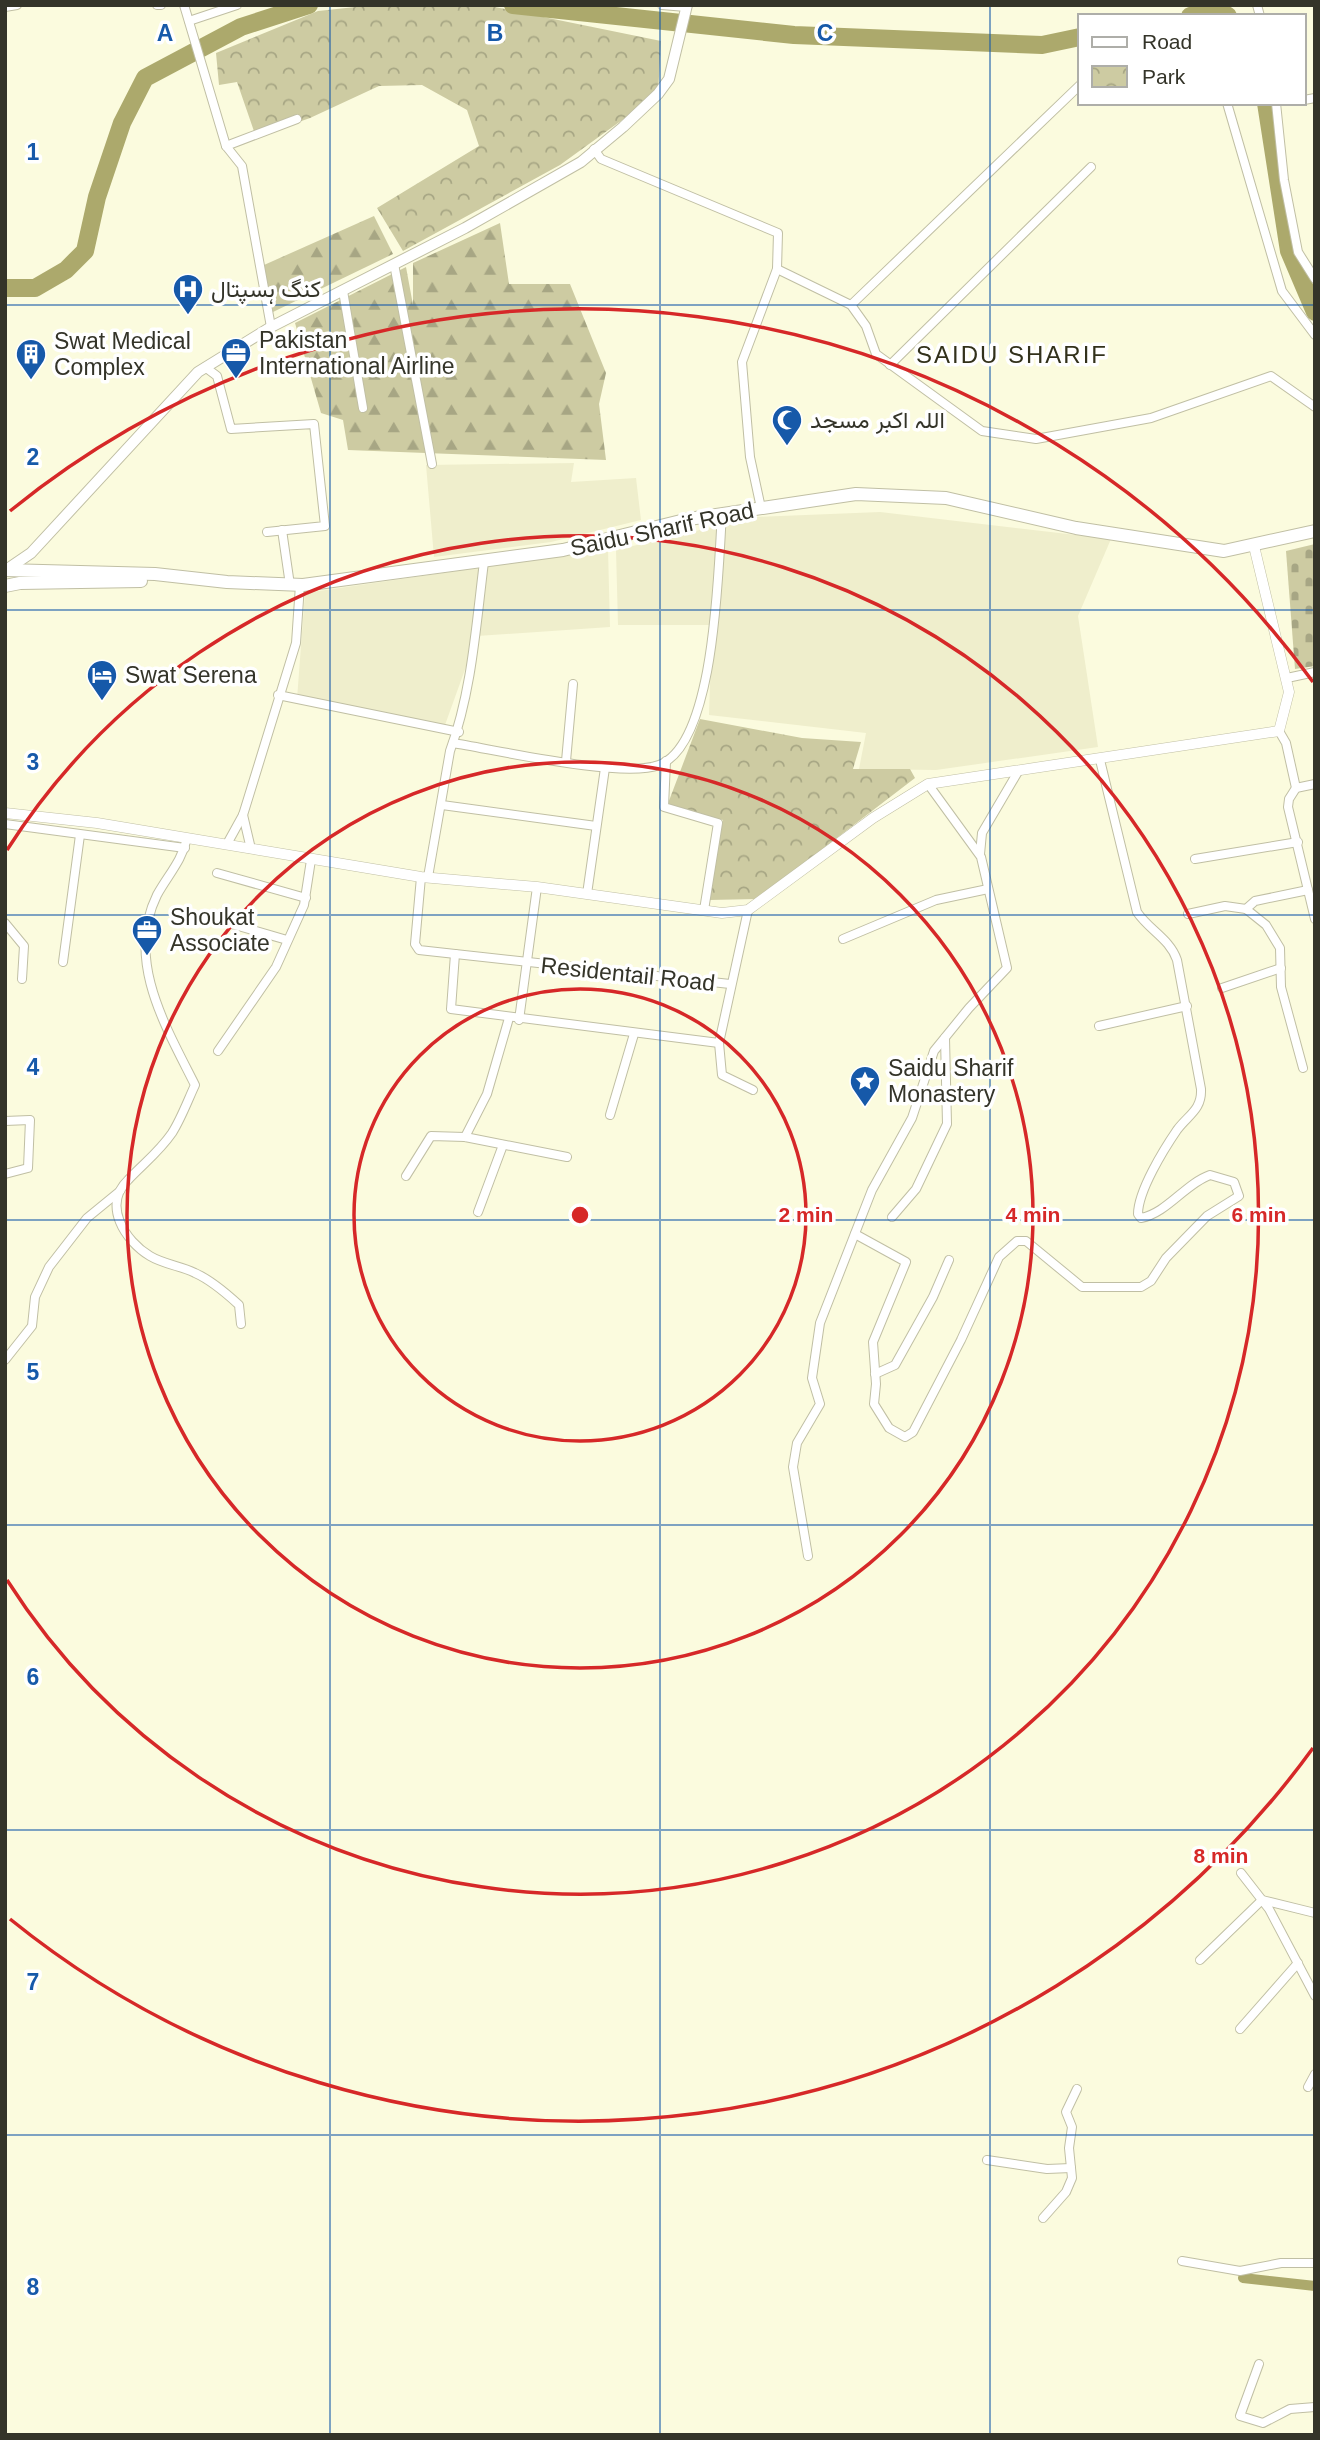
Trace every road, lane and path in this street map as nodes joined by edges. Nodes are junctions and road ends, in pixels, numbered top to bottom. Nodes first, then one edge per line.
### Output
1 (17, 5) edge
2 (184, 5) edge
3 (237, 5) edge
4 (662, 5) edge
5 (686, 6) edge
6 (5, 7) edge
7 (189, 22) junction
8 (1078, 87) edge
9 (1228, 105) edge
10 (1277, 105) edge
11 (298, 119) dead end
12 (226, 146) junction
13 (594, 149) junction
14 (1091, 167) dead end
15 (394, 264) junction
16 (777, 269) junction
17 (1315, 279) edge
18 (343, 291) junction
19 (852, 305) junction
20 (271, 327) junction
21 (1315, 335) edge
22 (890, 365) junction
23 (205, 367) junction
24 (1315, 407) edge
25 (363, 408) dead end
26 (432, 464) dead end
27 (761, 509) junction
28 (722, 514) junction
29 (282, 530) junction
30 (1315, 531) edge
31 (267, 532) dead end
32 (1254, 546) junction
33 (484, 562) junction
34 (7, 569) edge
35 (31, 572) junction
36 (8, 585) edge
37 (227, 585) junction
38 (297, 587) junction
39 (1315, 671) edge
40 (1287, 678) junction
41 (573, 684) dead end
42 (278, 695) junction
43 (1279, 731) junction
44 (459, 732) junction
45 (453, 743) junction
46 (1100, 760) junction
47 (566, 761) junction
48 (666, 761) junction
49 (605, 768) junction
50 (1018, 770) junction
51 (928, 783) junction
52 (1315, 785) edge
53 (1296, 788) junction
54 (442, 805) junction
55 (5, 813) edge
56 (243, 815) junction
57 (5, 824) edge
58 (596, 826) junction
59 (80, 835) junction
60 (1298, 842) junction
61 (186, 843) junction
62 (227, 844) junction
63 (251, 849) junction
64 (981, 857) junction
65 (1195, 859) dead end
66 (311, 860) junction
67 (217, 873) dead end
68 (424, 877) junction
69 (537, 887) junction
70 (988, 889) junction
71 (1308, 890) junction
72 (587, 894) junction
73 (306, 898) junction
74 (1246, 909) junction
75 (704, 910) junction
76 (748, 911) junction
77 (1188, 914) dead end
78 (204, 916) dead end
79 (1315, 919) edge
80 (5, 923) edge
81 (843, 939) dead end
82 (286, 940) junction
83 (455, 954) junction
84 (63, 962) dead end
85 (527, 964) junction
86 (1281, 968) junction
87 (22, 979) dead end
88 (730, 984) junction
89 (1222, 988) dead end
90 (1187, 1006) junction
91 (509, 1018) junction
92 (519, 1020) junction
93 (1099, 1026) dead end
94 (634, 1034) junction
95 (945, 1038) junction
96 (719, 1043) junction
97 (218, 1051) dead end
98 (1303, 1068) dead end
99 (753, 1090) dead end
100 (610, 1115) dead end
101 (5, 1121) edge
102 (465, 1137) junction
103 (503, 1144) junction
104 (567, 1157) dead end
105 (5, 1174) edge
106 (406, 1177) dead end
107 (120, 1191) junction
108 (478, 1212) dead end
109 (892, 1217) dead end
110 (855, 1234) junction
111 (950, 1260) dead end
112 (241, 1324) dead end
113 (5, 1360) edge
114 (875, 1374) junction
115 (808, 1556) dead end
116 (1241, 1873) dead end
117 (1262, 1900) junction
118 (1315, 1913) edge
119 (1200, 1960) dead end
120 (1298, 1963) junction
121 (1315, 1996) edge
122 (1240, 2029) dead end
123 (1315, 2074) edge
124 (1308, 2087) dead end
125 (1077, 2090) dead end
126 (987, 2160) dead end
127 (1071, 2168) junction
128 (1043, 2218) dead end
129 (1182, 2261) dead end
130 (1315, 2263) edge
131 (1259, 2364) dead end
132 (1315, 2407) edge

1 - 6 street
2 - 7 street
3 - 7 street
4 - 5 street
5 - 13 main road
7 - 12 street
8 - 19 street
9 - 21 street
10 - 17 street
11 - 12 street
12 - 20 street
13 - 15 main road
13 - 16 street
14 - 22 street
15 - 18 main road
15 - 26 street
16 - 19 street
16 - 27 street
18 - 20 main road
18 - 25 street
19 - 22 street
20 - 23 main road
22 - 24 street
23 - 29 street
23 - 34 main road
27 - 28 main road, Saidu Sharif Road
27 - 32 main road, Saidu Sharif Road
28 - 33 main road, Saidu Sharif Road
28 - 48 street
29 - 31 street
29 - 38 street
30 - 32 main road, Saidu Sharif Road
32 - 40 street
33 - 38 main road, Saidu Sharif Road
33 - 44 street
34 - 35 main road
35 - 36 main road
35 - 37 main road
36 - 37 main road
37 - 38 main road, Saidu Sharif Road
38 - 42 street
39 - 40 street
40 - 43 street
41 - 47 street
42 - 44 street
42 - 56 street
43 - 46 street
43 - 53 street
44 - 45 street
45 - 47 street
45 - 54 street
46 - 50 street
46 - 90 street
47 - 49 street
48 - 49 street
48 - 75 street
49 - 58 street
50 - 51 street
50 - 64 street
51 - 64 street
51 - 76 street
52 - 53 street
53 - 60 street
54 - 58 street
54 - 68 street
55 - 61 street
56 - 62 street
56 - 63 street
57 - 59 street
58 - 72 street
59 - 61 street
59 - 84 street
60 - 65 street
60 - 71 street
61 - 62 street
61 - 107 street
62 - 63 street
63 - 66 street
64 - 70 street
66 - 68 street
66 - 73 street
67 - 73 street
68 - 69 street
68 - 83 street, Residentail Road
69 - 72 street
69 - 85 street
70 - 81 street
70 - 95 street
71 - 74 street
71 - 79 street
72 - 75 street
73 - 82 street
74 - 77 street
74 - 86 street
75 - 76 street
76 - 88 street
78 - 82 street
80 - 87 street
82 - 97 street
83 - 85 street, Residentail Road
83 - 91 street
85 - 88 street, Residentail Road
85 - 92 street
86 - 89 street
86 - 98 street
88 - 96 street
90 - 93 street
90 - 114 street
91 - 92 street
91 - 102 street
92 - 94 street
94 - 96 street
94 - 100 street
95 - 109 street
95 - 110 street
96 - 99 street
101 - 105 street
102 - 103 street
102 - 106 street
103 - 104 street
103 - 108 street
107 - 112 street
107 - 113 street
110 - 114 street
110 - 115 street
111 - 114 street
116 - 117 street
117 - 118 street
117 - 119 street
117 - 120 street
120 - 121 street
120 - 122 street
123 - 124 street
125 - 127 street
126 - 127 street
127 - 128 street
129 - 130 street
131 - 132 street

